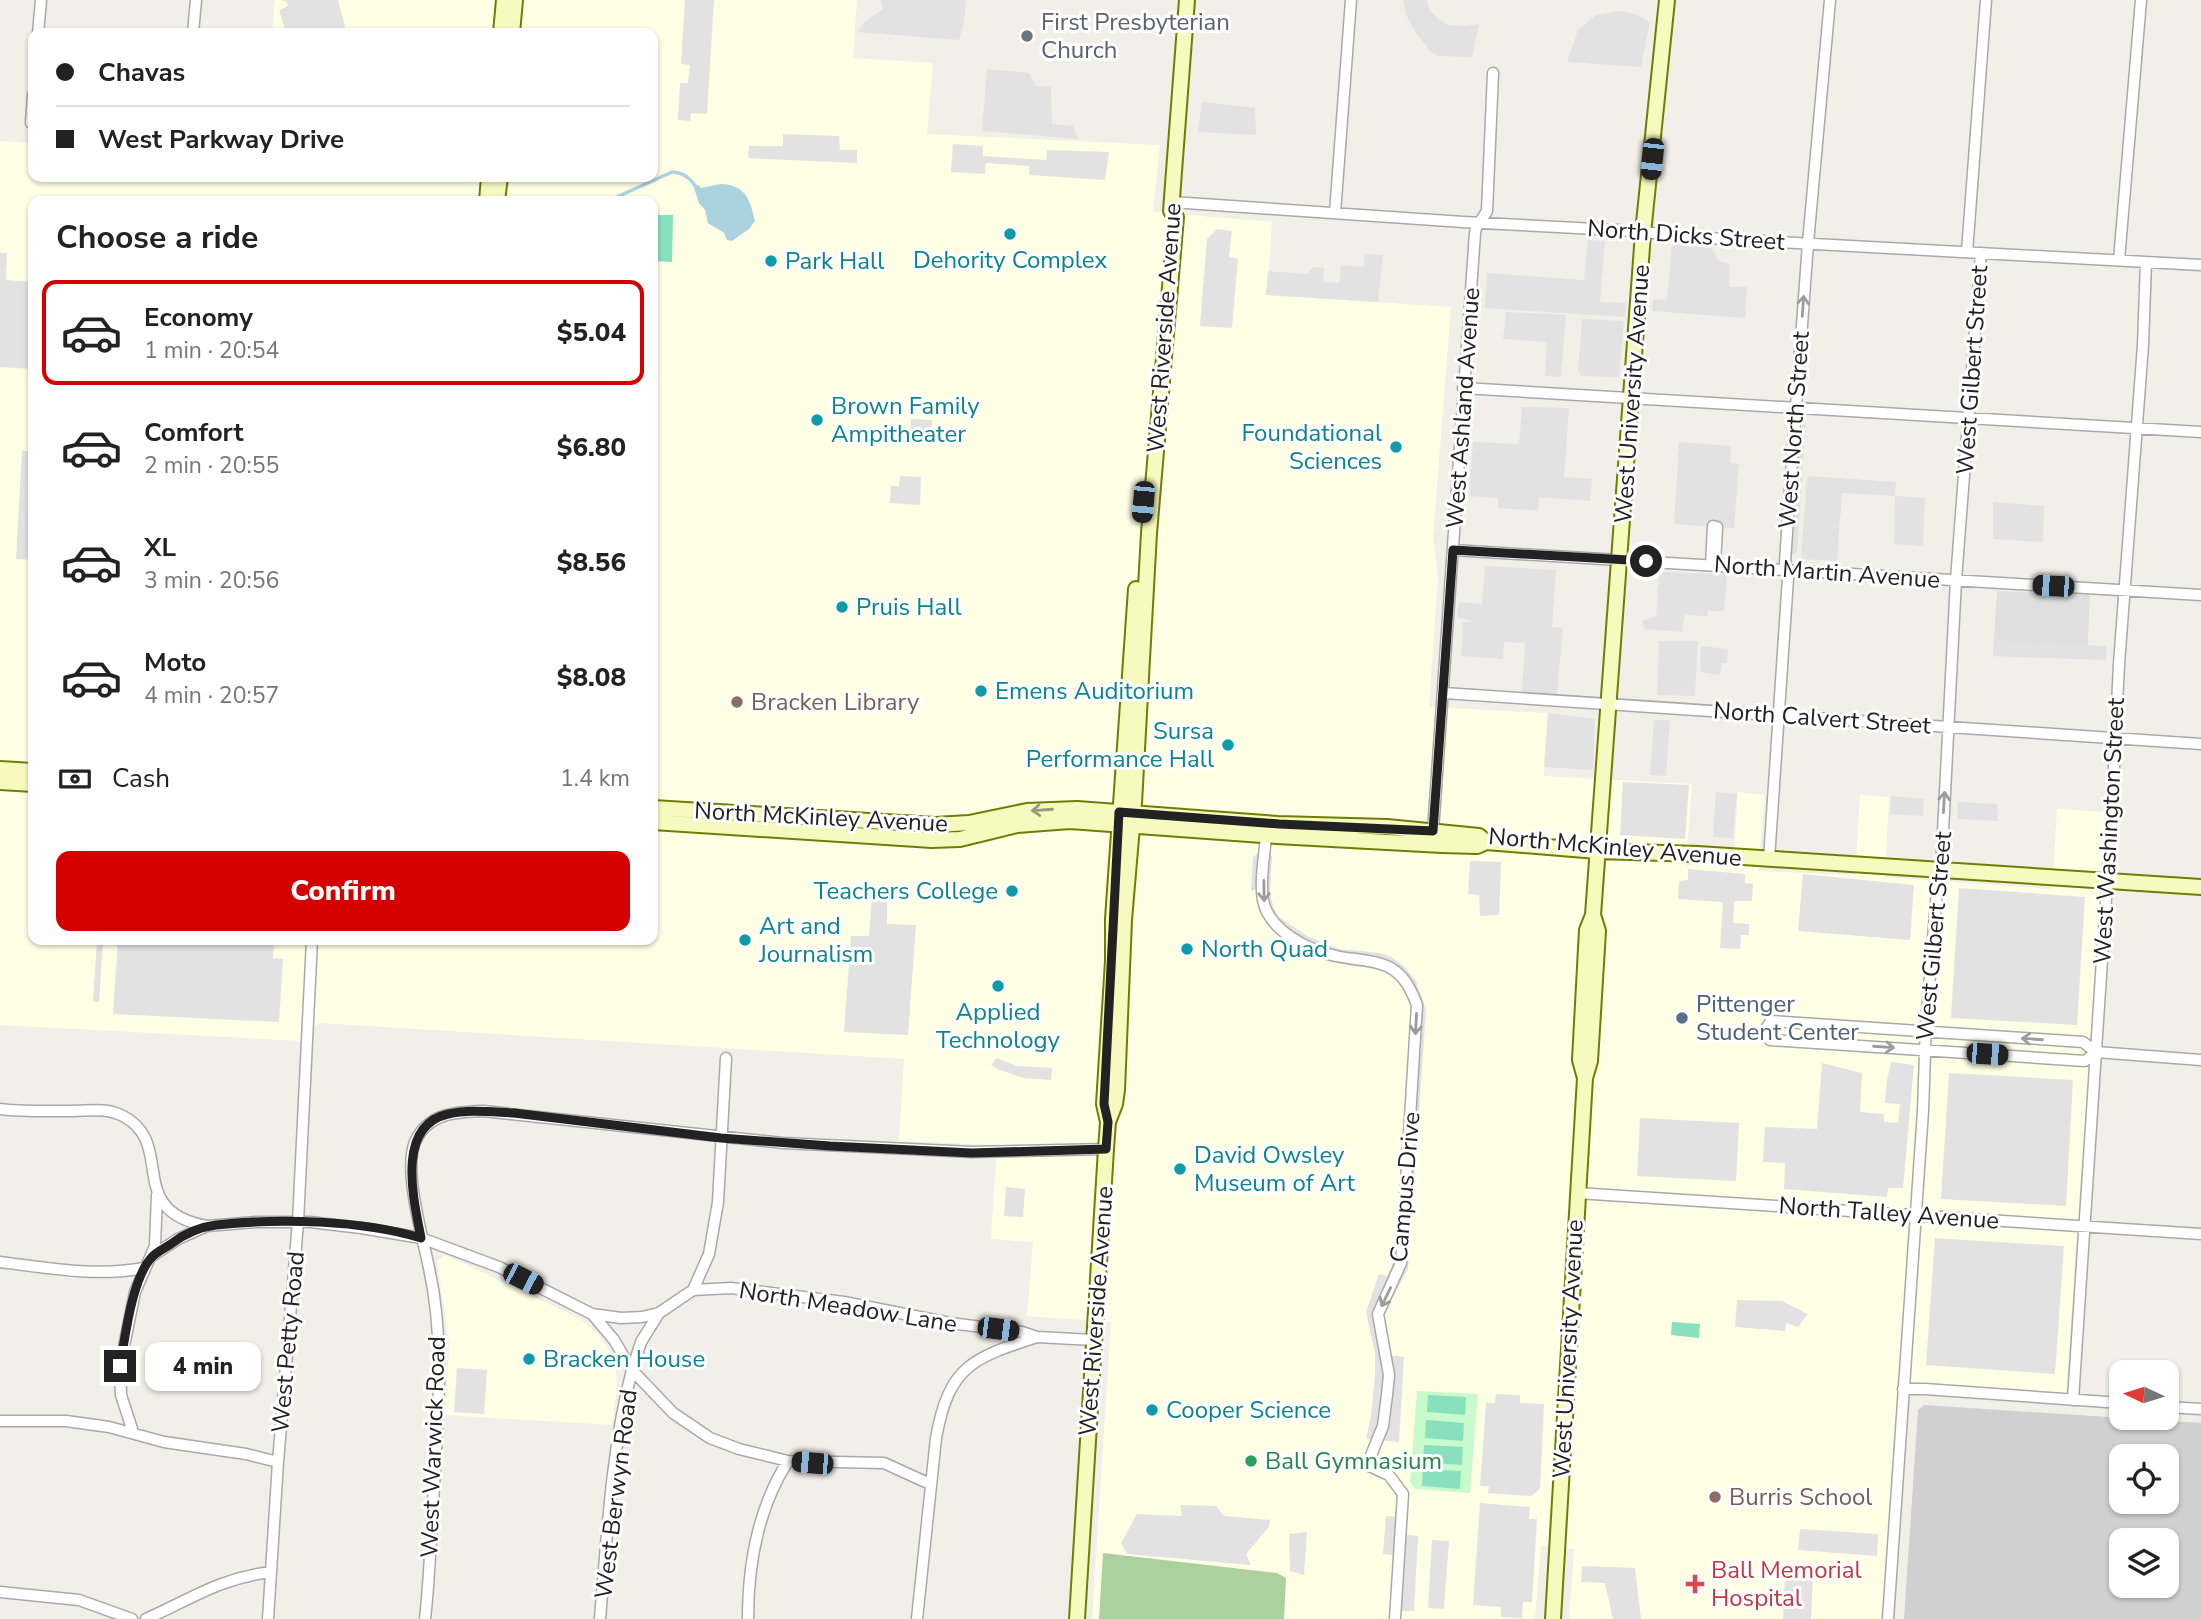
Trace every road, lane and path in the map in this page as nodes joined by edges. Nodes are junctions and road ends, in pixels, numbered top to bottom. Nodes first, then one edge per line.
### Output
1 (41, 0) edge
2 (196, 0) edge
3 (504, 0) edge
4 (515, 0) edge
5 (1186, 0) edge
6 (1351, 0) edge
7 (1667, 0) edge
8 (1830, 0) edge
9 (1986, 0) edge
10 (2141, 0) edge
11 (38, 28) edge
12 (193, 28) edge
13 (501, 28) edge
14 (512, 28) edge
15 (1493, 73) dead end
16 (1172, 207) junction
17 (1335, 214) junction
18 (1479, 223) junction
19 (1643, 233) junction
20 (1808, 243) junction
21 (1967, 252) junction
22 (1981, 253) junction
23 (2119, 260) junction
24 (2146, 262) junction
25 (2201, 265) edge
26 (1464, 388) junction
27 (1632, 398) junction
28 (1796, 409) junction
29 (1969, 418) junction
30 (2138, 427) junction
31 (2201, 432) edge
32 (1453, 550) junction
33 (1620, 559) junction
34 (1786, 569) junction
35 (1956, 580) junction
36 (2126, 590) junction
37 (2201, 595) edge
38 (1444, 694) junction
39 (1609, 704) junction
40 (1779, 716) junction
41 (1947, 726) junction
42 (2115, 739) junction
43 (2201, 744) edge
44 (0, 769) edge
45 (28, 771) edge
46 (0, 782) edge
47 (28, 784) edge
48 (658, 808) edge
49 (1122, 820) junction
50 (658, 822) edge
51 (1266, 829) junction
52 (1433, 831) junction
53 (1486, 842) junction
54 (1597, 851) junction
55 (1769, 859) junction
56 (1941, 870) junction
57 (2107, 880) junction
58 (2201, 887) edge
59 (312, 945) edge
60 (1926, 1032) junction
61 (1925, 1050) junction
62 (2096, 1052) junction
63 (726, 1058) dead end
64 (2201, 1060) edge
65 (0, 1109) edge
66 (721, 1138) junction
67 (1106, 1149) junction
68 (1577, 1193) junction
69 (157, 1195) junction
70 (1916, 1214) junction
71 (298, 1222) junction
72 (207, 1226) junction
73 (2084, 1227) junction
74 (2201, 1234) edge
75 (421, 1238) junction
76 (152, 1256) junction
77 (0, 1262) edge
78 (144, 1268) junction
79 (693, 1290) junction
80 (659, 1313) junction
81 (592, 1314) junction
82 (1037, 1337) junction
83 (1094, 1340) junction
84 (632, 1370) junction
85 (1903, 1389) junction
86 (2073, 1400) junction
87 (2109, 1403) edge
88 (2179, 1408) edge
89 (2201, 1409) edge
90 (0, 1421) edge
91 (133, 1432) junction
92 (788, 1461) junction
93 (278, 1462) junction
94 (930, 1484) junction
95 (271, 1572) junction
96 (0, 1592) edge
97 (132, 1619) edge
98 (146, 1619) edge
99 (268, 1619) edge
100 (425, 1619) edge
101 (600, 1619) edge
102 (748, 1619) edge
103 (917, 1619) edge
104 (1077, 1619) edge
105 (1395, 1619) edge
106 (1553, 1619) edge
107 (1888, 1619) edge

1 - 11 street
2 - 12 street
3 - 13 street
4 - 14 street
5 - 16 street, West Riverside Avenue
6 - 17 street
7 - 19 street, West University Avenue
8 - 20 street, West North Street
9 - 21 street, West Gilbert Street
10 - 23 street
15 - 18 street, West Ashland Avenue
16 - 17 street, North Dicks Street
16 - 49 street, West Riverside Avenue
17 - 18 street, North Dicks Street
18 - 19 street, North Dicks Street
18 - 26 street, West Ashland Avenue
19 - 20 street, North Dicks Street
19 - 27 street, West University Avenue
20 - 21 street, North Dicks Street
28 -> 20 street, West North Street
21 - 22 street, North Dicks Street
22 - 23 street, North Dicks Street
22 - 29 street, West Gilbert Street
23 - 24 street, North Dicks Street
24 - 25 street, North Dicks Street
24 - 30 street, West Washington Street
26 - 27 street
26 - 32 street, West Ashland Avenue
27 - 28 street
27 - 33 street, West University Avenue
28 - 29 street
28 - 34 street, West North Street
29 - 30 street
29 - 35 street, West Gilbert Street
30 - 31 street
30 - 36 street, West Washington Street
32 - 33 street, North Martin Avenue
32 - 38 street, West Ashland Avenue
33 - 34 street, North Martin Avenue
33 - 39 street, West University Avenue
34 - 35 street, North Martin Avenue
34 - 40 street, West North Street
35 - 36 street, North Martin Avenue
35 - 41 street, West Gilbert Street
36 - 37 street, North Martin Avenue
36 - 42 street, West Washington Street
38 - 39 street, North Calvert Street
38 - 52 street, West Ashland Avenue
39 - 40 street, North Calvert Street
39 - 54 street, West University Avenue
40 - 41 street, North Calvert Street
40 - 55 street, West North Street
41 - 42 street, North Calvert Street
56 -> 41 street, West Gilbert Street
42 - 43 street, North Calvert Street
42 - 57 street, West Washington Street
44 - 45 street
46 - 47 street
49 -> 48 street, North McKinley Avenue
49 - 50 street, North McKinley Avenue
49 - 51 street, North McKinley Avenue
49 - 67 street, West Riverside Avenue
51 - 52 street, North McKinley Avenue
51 - 53 street
51 -> 105 street, Campus Drive
52 - 53 street, North McKinley Avenue
53 - 54 street, North McKinley Avenue
54 - 55 street, North McKinley Avenue
54 - 68 street, West University Avenue
55 - 56 street, North McKinley Avenue
56 - 57 street, North McKinley Avenue
56 - 60 street, West Gilbert Street
57 - 58 street, North McKinley Avenue
57 - 62 street, West Washington Street
59 - 71 street, West Petty Road
60 - 61 street, West Gilbert Street
60 -> 61 street
62 -> 60 street
61 - 62 street
61 - 70 street, West Gilbert Street
62 - 64 street
62 - 73 street, West Washington Street
63 - 66 street
65 - 69 street
66 - 67 street, West Warwick Road
66 - 75 street, West Warwick Road
66 - 79 street
67 - 83 street, West Riverside Avenue
68 - 70 street, North Talley Avenue
68 - 106 street, West University Avenue
69 - 72 street
69 - 76 street
70 - 73 street, North Talley Avenue
70 - 85 street, West Gilbert Street
71 - 72 street
71 - 75 street
71 - 93 street, West Petty Road
72 - 76 street
73 - 74 street, North Talley Avenue
73 - 86 street, West Washington Street
75 - 81 street
75 - 100 street, West Warwick Road
76 - 78 street
77 - 78 street
78 - 91 street
79 - 80 street
79 - 82 street, North Meadow Lane
80 - 81 street
80 - 84 street, West Berwyn Road
81 - 84 street, West Berwyn Road
82 - 83 street, North Meadow Lane
82 - 94 street
83 - 104 street, West Riverside Avenue
84 - 92 street
84 - 101 street, West Berwyn Road
85 - 86 street
85 - 107 street, West Gilbert Street
86 - 87 street
88 - 89 street
90 - 91 street
91 - 93 street
92 - 94 street
92 - 102 street
93 - 95 street, West Petty Road
94 - 103 street
95 - 98 street
95 - 99 street, West Petty Road
96 - 97 street

